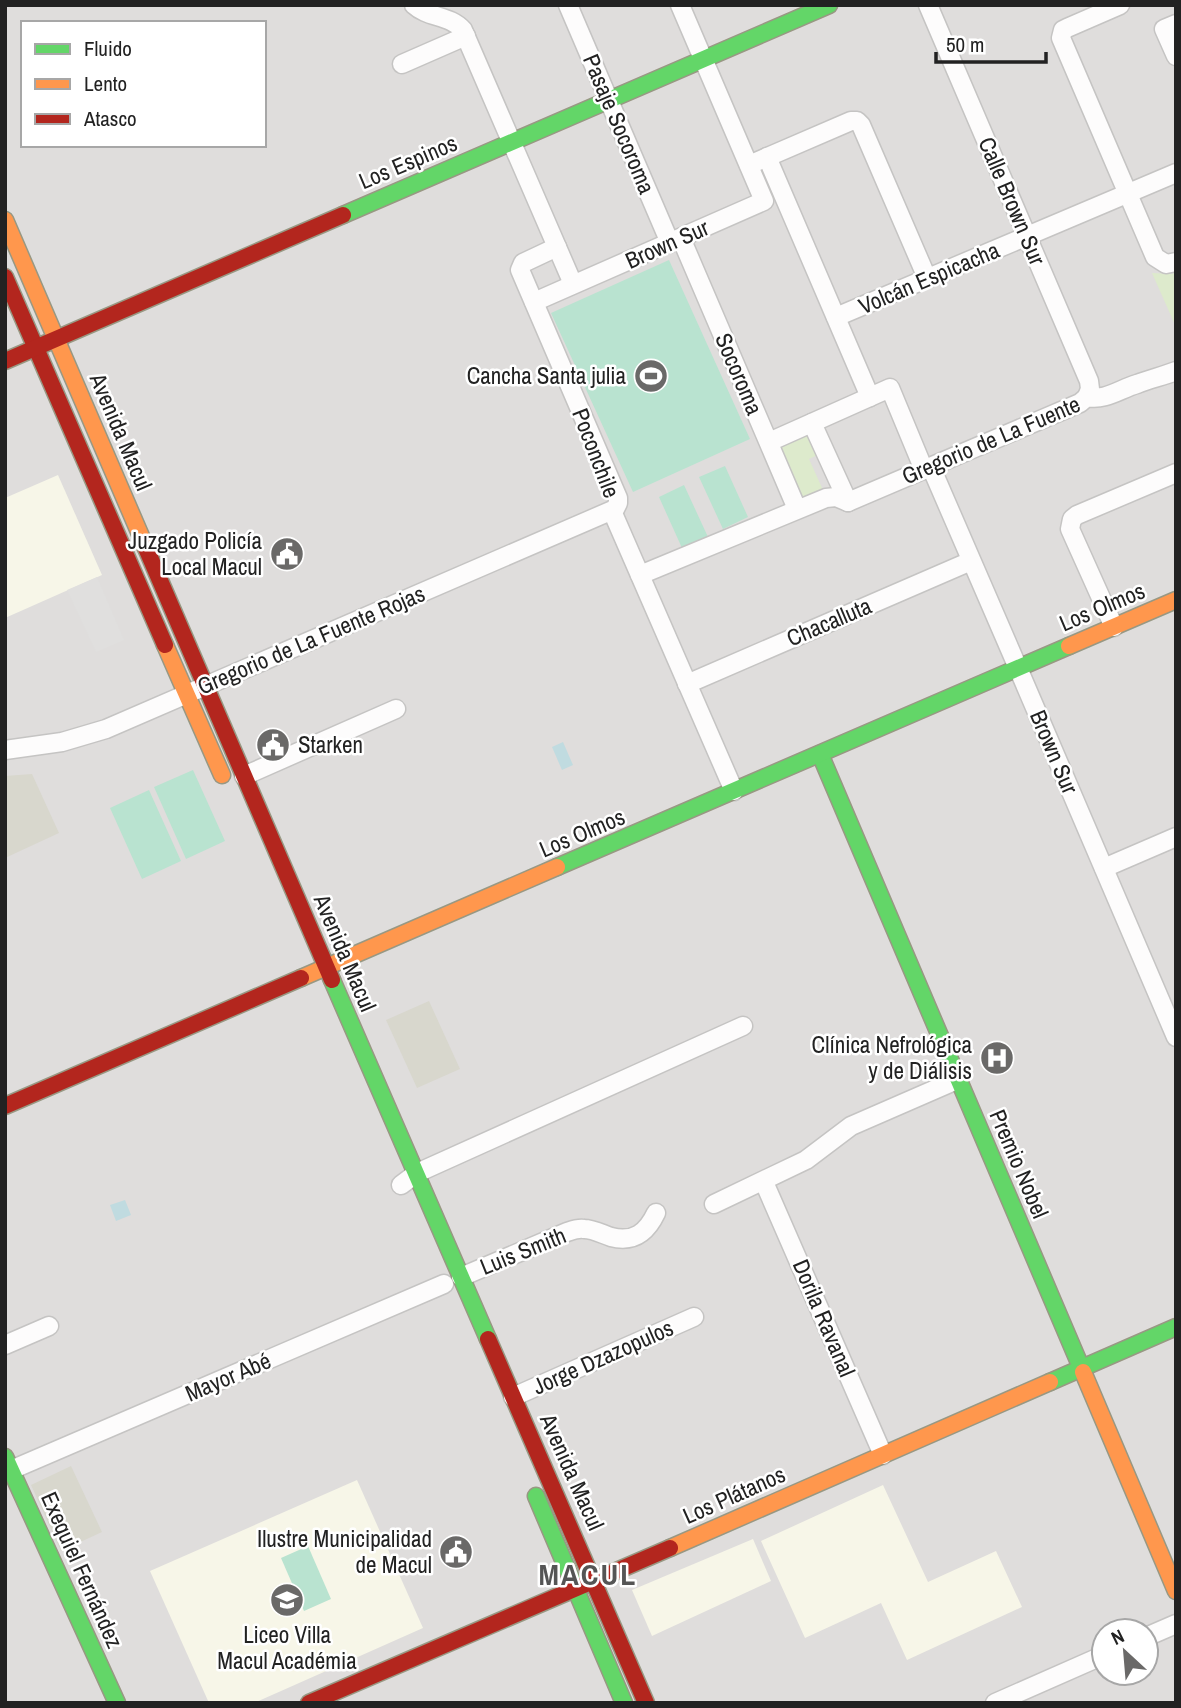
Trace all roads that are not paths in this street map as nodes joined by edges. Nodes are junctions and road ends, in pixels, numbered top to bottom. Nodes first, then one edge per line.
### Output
1 (568, 5) edge
2 (680, 5) edge
3 (829, 5) edge
4 (928, 5) edge
5 (1120, 5) edge
6 (424, 7) edge
7 (1170, 26) edge
8 (466, 36) junction
9 (1176, 56) edge
10 (703, 59) junction
11 (402, 64) dead end
12 (609, 100) junction
13 (511, 142) junction
14 (767, 157) junction
15 (749, 165) junction
16 (1176, 173) edge
17 (1128, 193) junction
18 (5, 220) edge
19 (1027, 236) junction
20 (675, 240) junction
21 (557, 247) junction
22 (1169, 262) edge
23 (5, 277) edge
24 (927, 278) junction
25 (573, 284) junction
26 (534, 302) junction
27 (836, 317) junction
28 (56, 339) junction
29 (36, 347) junction
30 (5, 361) edge
31 (1176, 371) edge
32 (870, 397) junction
33 (1087, 397) junction
34 (813, 423) junction
35 (769, 442) junction
36 (927, 468) junction
37 (1176, 473) edge
38 (848, 502) junction
39 (797, 509) junction
40 (612, 510) junction
41 (971, 561) junction
42 (640, 575) junction
43 (1176, 600) edge
44 (1114, 627) junction
45 (1018, 668) junction
46 (687, 684) junction
47 (205, 686) junction
48 (186, 693) junction
49 (396, 709) dead end
50 (5, 750) edge
51 (820, 754) junction
52 (244, 776) junction
53 (229, 790) dead end
54 (734, 791) junction
55 (1176, 837) edge
56 (1104, 868) junction
57 (306, 968) junction
58 (327, 968) junction
59 (317, 993) dead end
60 (743, 1026) dead end
61 (1176, 1037) edge
62 (959, 1079) junction
63 (5, 1107) edge
64 (417, 1174) junction
65 (764, 1182) junction
66 (401, 1185) dead end
67 (715, 1204) dead end
68 (656, 1213) dead end
69 (461, 1277) junction
70 (444, 1284) dead end
71 (694, 1317) dead end
72 (49, 1326) dead end
73 (1176, 1327) edge
74 (5, 1345) edge
75 (1081, 1369) junction
76 (513, 1397) junction
77 (883, 1455) junction
78 (8, 1464) edge
79 (530, 1481) dead end
80 (594, 1581) junction
81 (576, 1589) junction
82 (1176, 1591) edge
83 (1090, 1661) edge
84 (117, 1703) edge
85 (309, 1703) edge
86 (624, 1703) edge
87 (646, 1703) edge
88 (995, 1703) edge

1 - 12 street, Pasaje Socoroma
2 - 10 street, Brown Sur
3 - 10 street, Los Espinos
4 - 19 street, Calle Brown Sur
5 - 17 street
6 - 8 street
7 - 9 street
8 - 11 street
8 - 13 street
10 - 12 street, Los Espinos
10 - 15 street, Brown Sur
12 - 13 street, Los Espinos
12 - 20 street, Pasaje Socoroma
13 - 21 street
13 - 28 street, Los Espinos
14 - 15 street
14 - 24 street
14 - 27 street
15 - 20 street, Brown Sur
16 - 17 street, Volcán Espicacha
17 - 19 street, Volcán Espicacha
17 - 22 street
18 - 28 street, Avenida Macul
19 - 24 street, Volcán Espicacha
19 - 33 street, Calle Brown Sur
20 - 25 street, Brown Sur
20 - 35 street, Socoroma
21 - 25 street
21 - 26 street, Poconchile
23 - 29 street, Avenida Macul
24 - 27 street, Volcán Espicacha
25 - 26 street, Brown Sur
26 - 40 street, Poconchile
27 - 32 street
28 - 29 street, Los Espinos
28 - 47 street, Avenida Macul
29 - 30 street, Los Espinos
29 - 48 street, Avenida Macul
31 - 33 street, Gregorio de La Fuente
32 - 34 street
32 - 36 street, Brown Sur
33 - 36 street, Gregorio de La Fuente
34 - 35 street
34 - 38 street
35 - 39 street, Socoroma
36 - 38 street, Gregorio de La Fuente
36 - 41 street, Brown Sur
37 - 44 street
38 - 39 street, Gregorio de La Fuente
39 - 42 street, Gregorio de La Fuente
40 - 42 street, Poconchile
40 - 47 street, Gregorio de La Fuente Rojas
41 - 45 street, Brown Sur
41 - 46 street, Chacalluta
42 - 46 street, Poconchile
43 - 44 street, Los Olmos
44 - 45 street, Los Olmos
45 - 51 street, Los Olmos
45 - 56 street, Brown Sur
46 - 54 street, Poconchile
47 - 48 street, Gregorio de La Fuente Rojas
47 - 52 street, Avenida Macul
48 - 50 street, Gregorio de La Fuente Rojas
48 - 53 street, Avenida Macul
49 - 52 street
51 - 54 street, Los Olmos
51 - 62 street, Premio Nobel
52 - 58 street, Avenida Macul
54 - 58 street, Los Olmos
55 - 56 street
56 - 61 street, Brown Sur
57 - 58 street, Los Olmos
57 - 59 street, Avenida Macul
57 - 63 street, Los Olmos
58 - 64 street, Avenida Macul
60 - 64 street
62 - 65 street
62 - 75 street, Premio Nobel
64 - 66 street
64 - 69 street, Avenida Macul
65 - 67 street
65 - 77 street, Dorila Ravanal
68 - 69 street, Luis Smith
69 - 76 street, Avenida Macul
70 - 78 street, Mayor Abé
71 - 76 street, Jorge Dzazopulos
72 - 74 street
73 - 75 street, Los Plátanos
75 - 77 street, Los Plátanos
75 - 82 street, Premio Nobel
76 - 80 street, Avenida Macul
77 - 80 street, Los Plátanos
78 - 84 street, Exequiel Fernández
79 - 81 street, Avenida Macul
80 - 81 street, Los Plátanos
80 - 87 street, Avenida Macul
81 - 85 street, Los Plátanos
81 - 86 street, Avenida Macul
83 - 88 street

